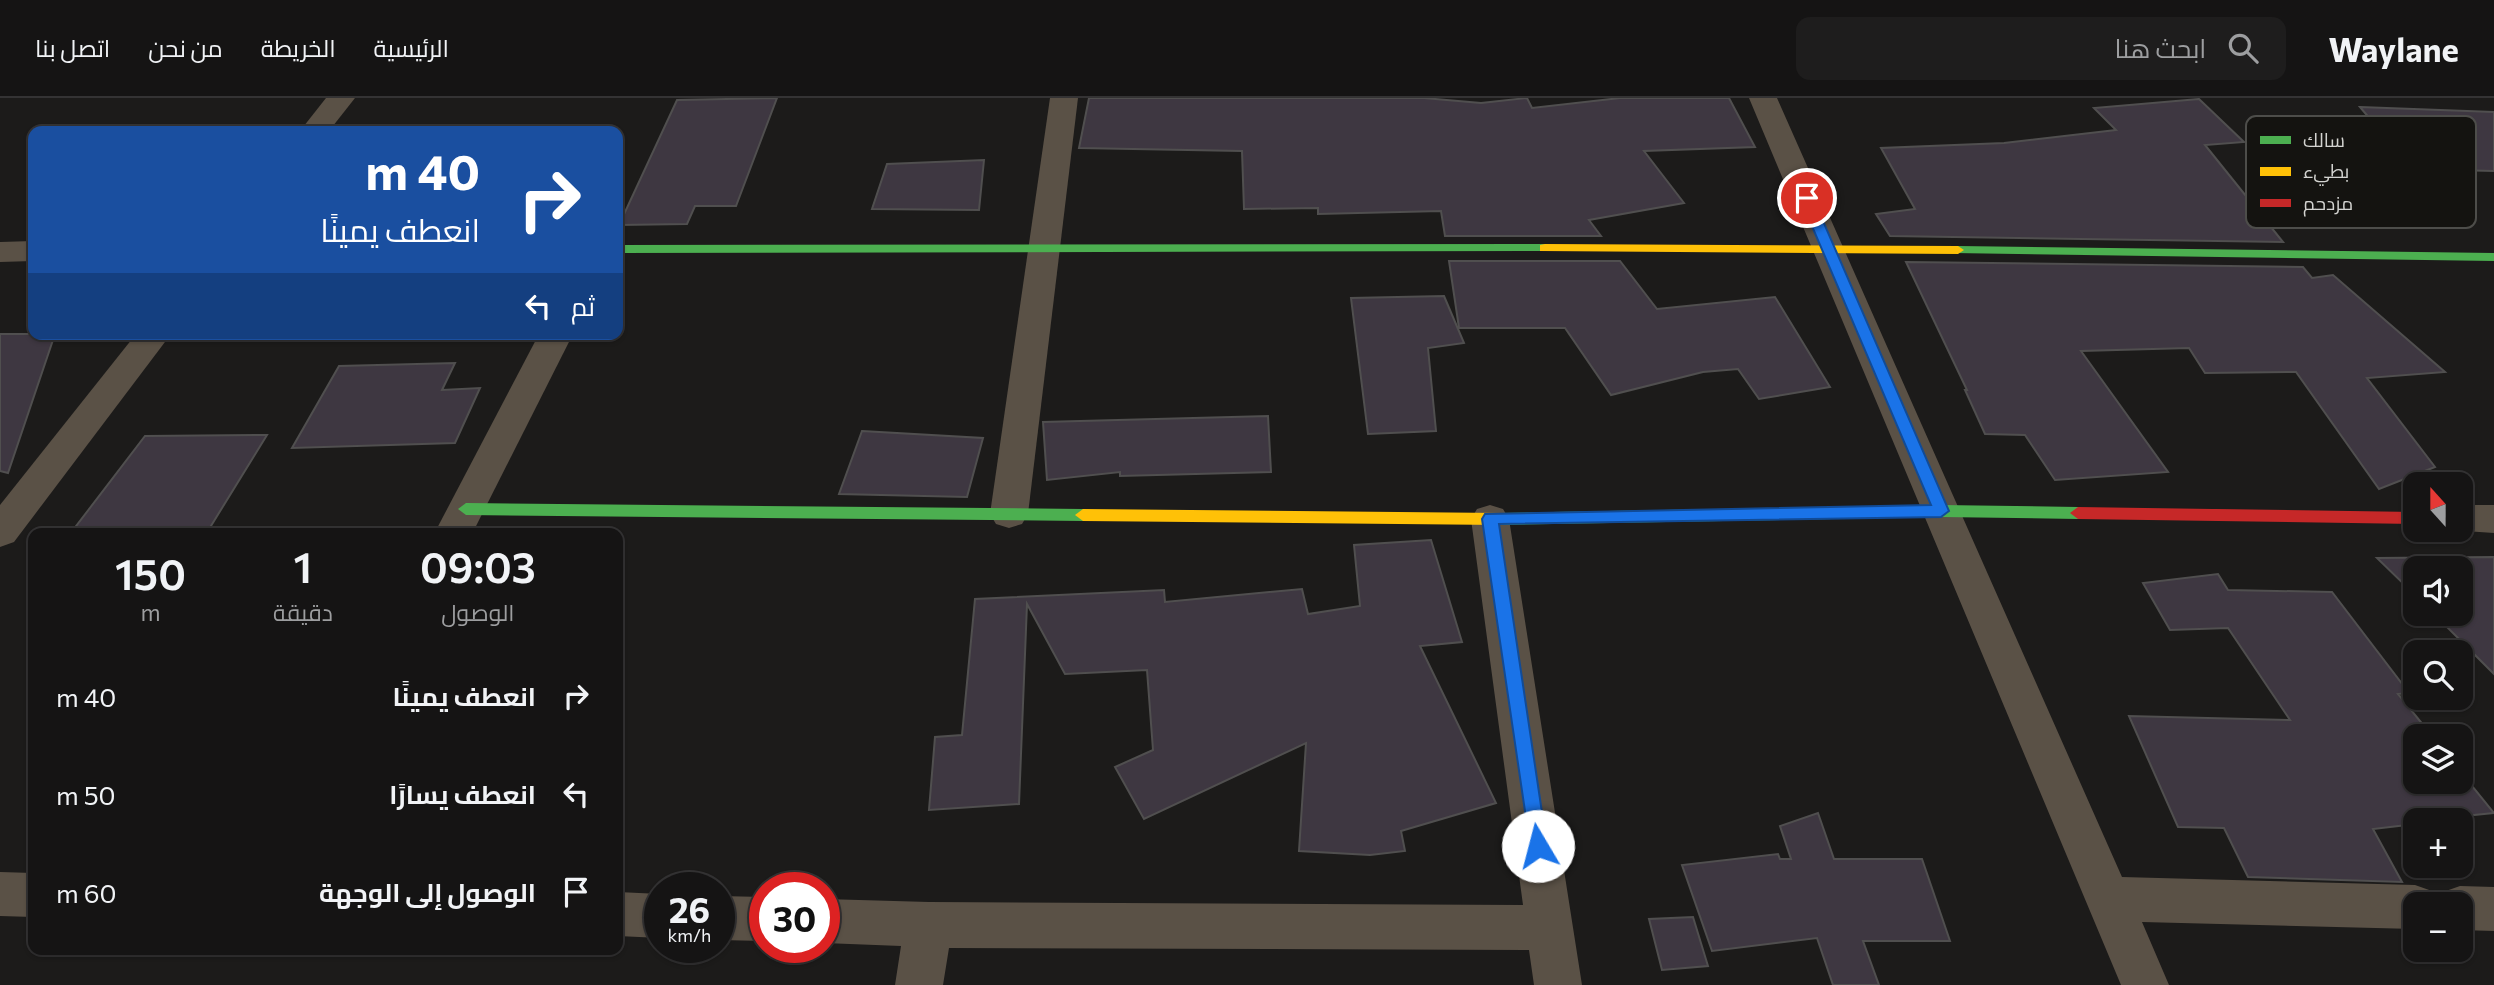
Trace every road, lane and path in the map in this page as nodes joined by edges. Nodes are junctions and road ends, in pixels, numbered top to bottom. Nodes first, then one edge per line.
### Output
1 (341, 98) edge
2 (1064, 98) edge
3 (1763, 98) edge
4 (318, 126) edge
5 (1828, 248) junction
6 (623, 249) edge
7 (1044, 250) junction
8 (28, 251) edge
9 (0, 252) edge
10 (2494, 257) edge
11 (149, 340) edge
12 (553, 340) edge
13 (1941, 511) junction
14 (1009, 514) junction
15 (2403, 518) edge
16 (1490, 519) junction
17 (2473, 519) edge
18 (2494, 520) edge
19 (459, 521) edge
20 (2, 528) edge
21 (0, 894) edge
22 (28, 895) edge
23 (2108, 899) junction
24 (2403, 907) edge
25 (2473, 908) edge
26 (2494, 909) edge
27 (623, 914) edge
28 (644, 915) edge
29 (840, 922) edge
30 (929, 925) junction
31 (1550, 928) junction
32 (919, 985) edge
33 (1558, 985) edge
34 (2145, 985) edge

1 - 4 street
2 - 7 street
3 - 5 street
5 - 7 street
5 - 10 street
5 - 13 street
6 - 7 street
7 - 14 street
8 - 9 street
11 - 20 street
12 - 19 street
13 - 15 street
13 - 16 street
13 - 23 street
14 - 16 street
14 - 19 street
16 - 31 street
17 - 18 street
21 - 22 street
23 - 24 street
23 - 34 street
25 - 26 street
27 - 28 street
29 - 30 street
30 - 31 street
30 - 32 street
31 - 33 street

